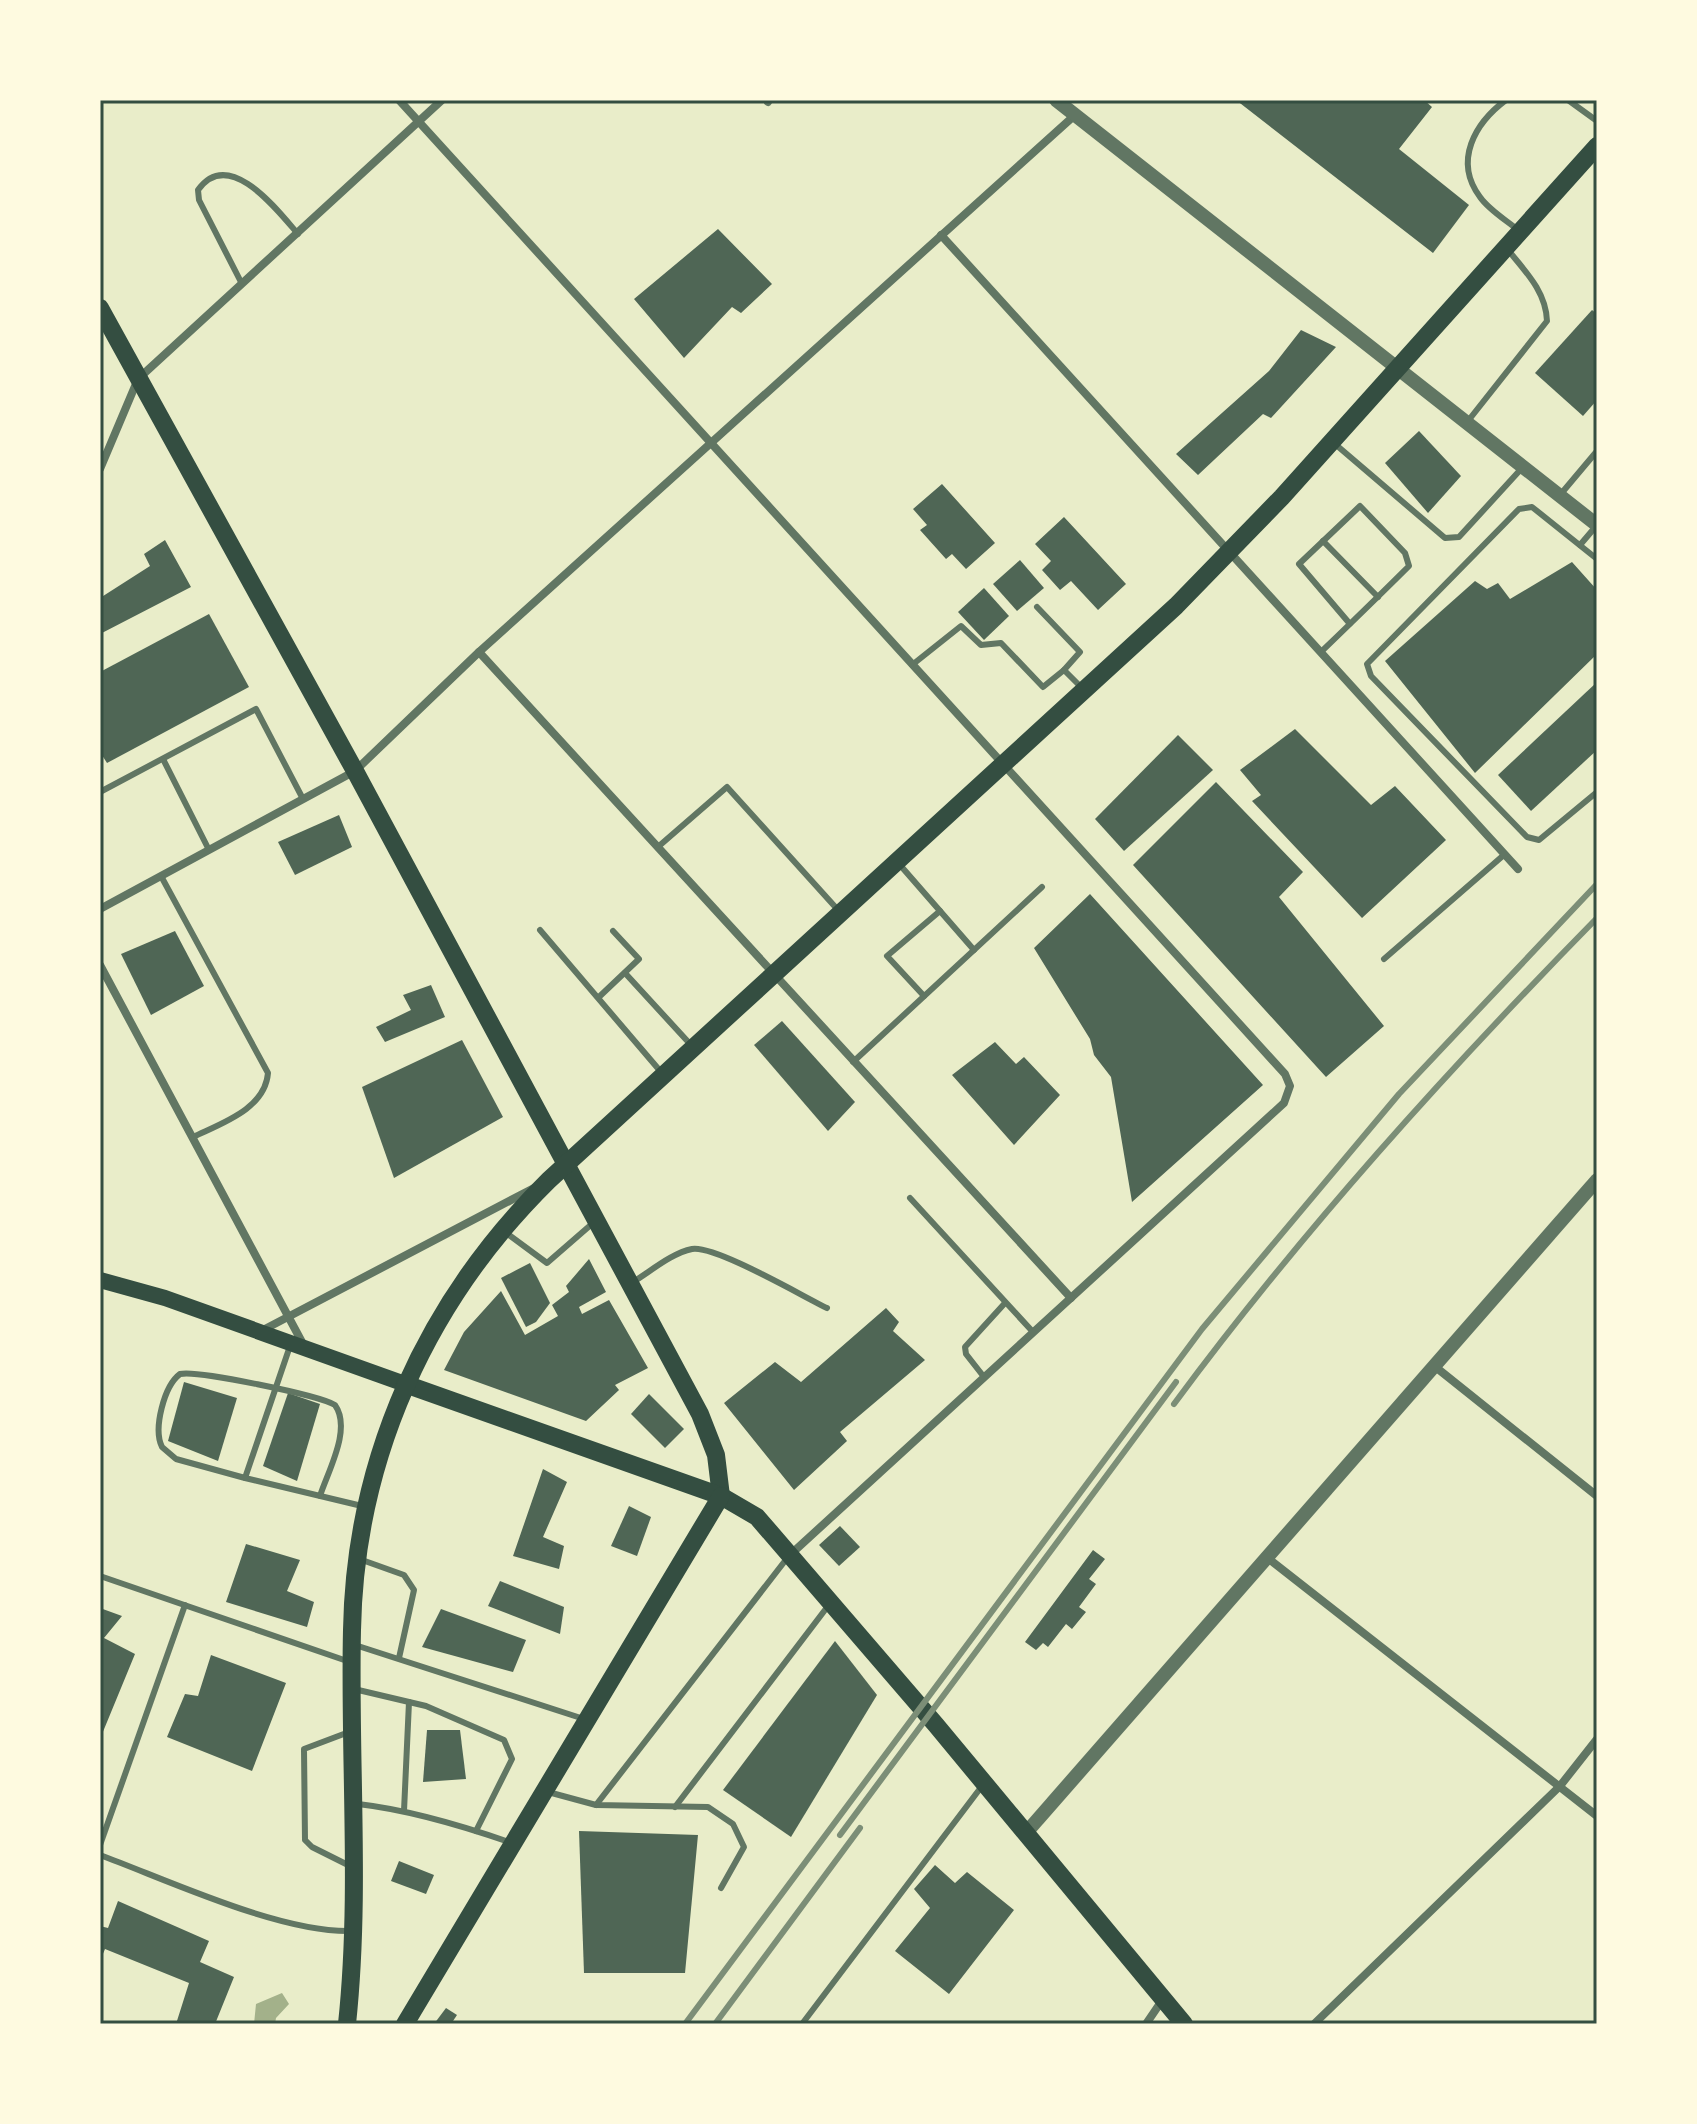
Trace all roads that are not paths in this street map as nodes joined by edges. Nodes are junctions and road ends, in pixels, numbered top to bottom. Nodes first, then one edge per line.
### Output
1 (399, 100) edge
2 (442, 100) edge
3 (1056, 100) edge
4 (1506, 100) edge
5 (1568, 100) edge
6 (1075, 115) junction
7 (1597, 121) edge
8 (419, 122) junction
9 (1597, 146) edge
10 (1520, 231) junction
11 (298, 234) junction
12 (941, 235) junction
13 (1506, 248) junction
14 (242, 284) junction
15 (100, 308) edge
16 (1398, 367) junction
17 (138, 379) junction
18 (1468, 421) junction
19 (1332, 441) junction
20 (711, 443) junction
21 (1597, 451) edge
22 (1524, 465) junction
23 (100, 469) edge
24 (1560, 495) junction
25 (1597, 525) edge
26 (1323, 541) junction
27 (1580, 545) junction
28 (1229, 553) junction
29 (1597, 559) edge
30 (1378, 597) junction
31 (1037, 607) dead end
32 (1350, 624) junction
33 (479, 652) junction
34 (1321, 652) junction
35 (912, 665) junction
36 (1064, 670) junction
37 (1085, 691) junction
38 (163, 759) junction
39 (1003, 765) junction
40 (355, 771) junction
41 (100, 792) edge
42 (1597, 792) edge
43 (303, 799) junction
44 (659, 846) junction
45 (209, 850) junction
46 (1505, 854) junction
47 (898, 862) junction
48 (1518, 869) dead end
49 (161, 876) junction
50 (1042, 887) dead end
51 (100, 909) edge
52 (940, 911) junction
53 (841, 913) junction
54 (540, 930) dead end
55 (613, 931) dead end
56 (974, 950) junction
57 (1384, 959) dead end
58 (100, 965) edge
59 (625, 973) junction
60 (774, 975) junction
61 (600, 996) junction
62 (924, 996) junction
63 (694, 1047) junction
64 (853, 1062) junction
65 (664, 1075) junction
66 (193, 1137) junction
67 (566, 1164) junction
68 (549, 1180) junction
69 (1597, 1180) edge
70 (910, 1198) dead end
71 (596, 1220) junction
72 (502, 1229) junction
73 (630, 1284) junction
74 (101, 1285) edge
75 (1071, 1298) junction
76 (1005, 1303) junction
77 (827, 1308) dead end
78 (289, 1317) junction
79 (260, 1332) junction
80 (1033, 1332) junction
81 (298, 1346) junction
82 (1433, 1365) junction
83 (984, 1377) junction
84 (405, 1384) junction
85 (274, 1388) junction
86 (245, 1478) junction
87 (320, 1496) junction
88 (721, 1496) junction
89 (1597, 1496) edge
90 (366, 1507) junction
91 (791, 1554) junction
92 (1265, 1556) junction
93 (357, 1559) junction
94 (100, 1576) edge
95 (831, 1602) junction
96 (185, 1605) junction
97 (352, 1654) junction
98 (399, 1658) junction
99 (352, 1689) junction
100 (409, 1702) junction
101 (587, 1720) junction
102 (352, 1730) junction
103 (1597, 1739) edge
104 (984, 1783) junction
105 (1560, 1786) junction
106 (544, 1791) junction
107 (353, 1803) junction
108 (596, 1805) junction
109 (675, 1807) junction
110 (404, 1811) junction
111 (1597, 1816) edge
112 (476, 1831) junction
113 (1025, 1834) junction
114 (512, 1844) junction
115 (100, 1845) edge
116 (100, 1855) edge
117 (353, 1867) junction
118 (721, 1888) dead end
119 (354, 1931) junction
120 (1163, 1999) junction
121 (347, 2024) edge
122 (405, 2024) edge
123 (802, 2024) edge
124 (1146, 2024) edge
125 (1184, 2024) edge
126 (1314, 2024) edge

1 - 8 street
2 - 8 street
3 - 6 street
4 - 10 lane
5 - 7 lane
6 - 12 street
6 - 16 street
8 - 11 street
8 - 20 street
9 - 10 main road
10 - 13 main road
11 - 14 street
11 - 14 lane
12 - 20 street
12 - 28 street
13 - 16 main road
13 - 18 lane
14 - 17 street
15 - 17 main road
16 - 18 street
16 - 19 main road
17 - 23 street
17 - 40 main road
18 - 22 street
19 - 22 lane
19 - 28 main road
20 - 33 street
20 - 35 street
21 - 24 lane
22 - 24 street
24 - 25 street
25 - 27 lane
26 - 30 lane
26 - 30 lane
26 - 32 lane
27 - 29 lane
27 - 42 lane
28 - 34 street
28 - 37 main road
30 - 32 lane
31 - 36 lane
32 - 34 lane
33 - 40 street
33 - 44 street
34 - 46 street
35 - 36 lane
35 - 39 street
36 - 37 lane
37 - 39 main road
38 - 41 lane
38 - 43 lane
38 - 45 lane
39 - 47 main road
39 - 75 street
40 - 43 street
40 - 67 main road
43 - 45 street
44 - 53 lane
44 - 60 street
45 - 49 street
46 - 48 street
46 - 57 lane
47 - 52 lane
47 - 53 main road
49 - 51 street
49 - 66 lane
50 - 56 lane
52 - 56 lane
52 - 62 lane
53 - 60 main road
54 - 61 lane
55 - 59 lane
56 - 62 lane
58 - 66 street
59 - 61 lane
59 - 63 lane
60 - 63 main road
60 - 64 street
61 - 65 lane
62 - 64 lane
63 - 65 main road
64 - 75 street
65 - 67 main road
66 - 78 street
67 - 68 main road
67 - 71 main road
68 - 72 main road
68 - 78 street
69 - 82 street
70 - 76 lane
71 - 72 lane
71 - 73 main road
72 - 84 main road
73 - 77 lane
73 - 88 main road
74 - 79 main road
75 - 80 street
76 - 80 lane
76 - 83 lane
78 - 79 street
78 - 81 street
79 - 81 main road
80 - 83 street
81 - 84 main road
81 - 85 lane
82 - 89 street
82 - 92 street
83 - 91 street
84 - 88 main road
84 - 90 main road
85 - 86 lane
85 - 86 lane
85 - 87 lane
86 - 87 lane
87 - 90 lane
88 - 91 main road
88 - 101 main road
90 - 93 main road
91 - 95 main road
91 - 108 lane
92 - 105 street
92 - 113 street
93 - 97 main road
93 - 98 lane
94 - 96 lane
95 - 104 main road
95 - 109 lane
96 - 97 lane
96 - 115 lane
97 - 98 lane
97 - 99 main road
98 - 101 lane
99 - 100 lane
99 - 102 main road
100 - 110 lane
100 - 112 lane
101 - 106 main road
102 - 107 main road
102 - 117 lane
103 - 105 street
104 - 113 main road
104 - 123 lane
105 - 111 street
105 - 126 street
106 - 108 lane
106 - 114 main road
107 - 110 lane
107 - 117 main road
108 - 109 lane
109 - 118 lane
110 - 112 lane
112 - 114 lane
113 - 120 main road
114 - 122 main road
116 - 119 lane
117 - 119 main road
119 - 121 main road
120 - 124 street
120 - 125 main road

